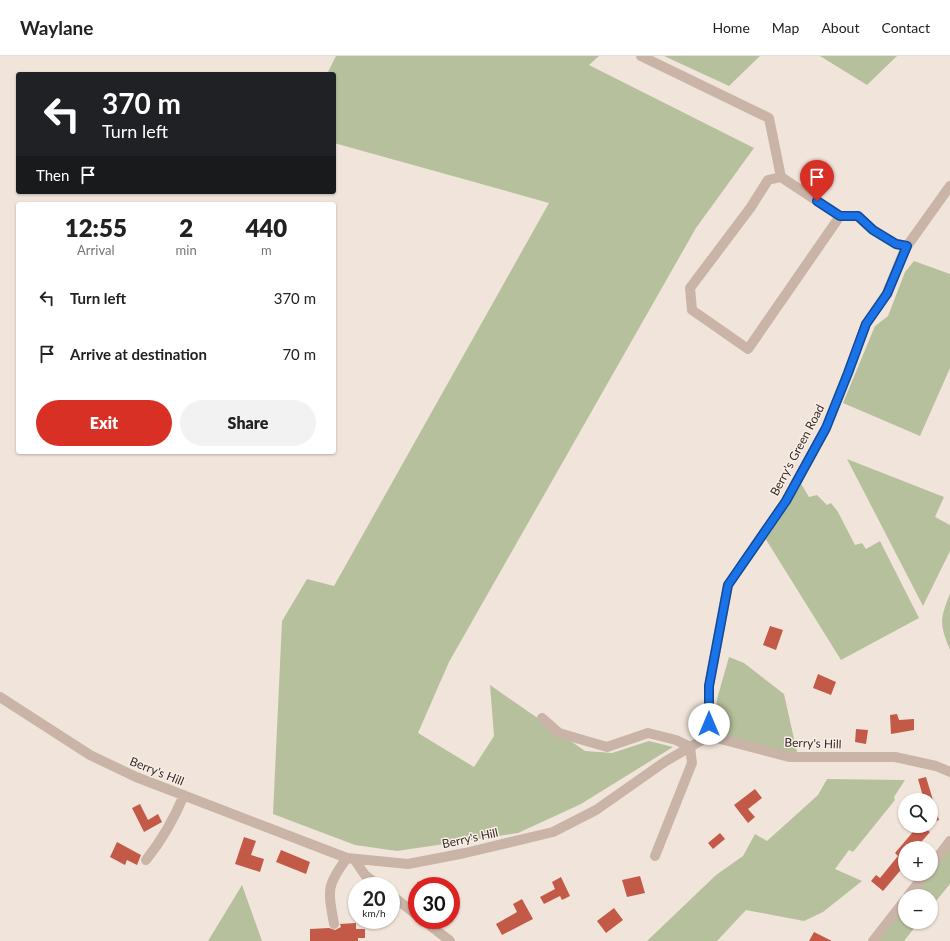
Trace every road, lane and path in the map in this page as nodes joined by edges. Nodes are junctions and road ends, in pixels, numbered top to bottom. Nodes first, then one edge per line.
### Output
1 (641, 56) edge
2 (781, 177) junction
3 (950, 186) edge
4 (840, 216) junction
5 (907, 246) junction
6 (0, 697) edge
7 (542, 718) dead end
8 (709, 736) junction
9 (690, 747) junction
10 (950, 772) edge
11 (184, 796) junction
12 (950, 841) edge
13 (655, 856) dead end
14 (938, 857) edge
15 (351, 858) junction
16 (146, 860) dead end
17 (368, 877) edge
18 (920, 881) edge
19 (913, 889) edge
20 (400, 902) edge
21 (408, 908) edge
22 (898, 909) edge
23 (334, 924) dead end
24 (435, 929) edge
25 (450, 941) edge
26 (873, 941) edge

1 - 2 street
2 - 4 street
2 - 4 street
3 - 5 street, Berry's Green Road
4 - 5 street
5 - 8 street, Berry's Green Road
6 - 11 street, Berry's Hill
7 - 9 street
8 - 9 street, Berry's Hill
8 - 10 street, Berry's Hill
9 - 13 street
9 - 15 street, Berry's Hill
11 - 15 street, Berry's Hill
11 - 16 street
12 - 14 street
15 - 17 street
15 - 23 street
18 - 19 street
20 - 21 street
22 - 26 street
24 - 25 street

